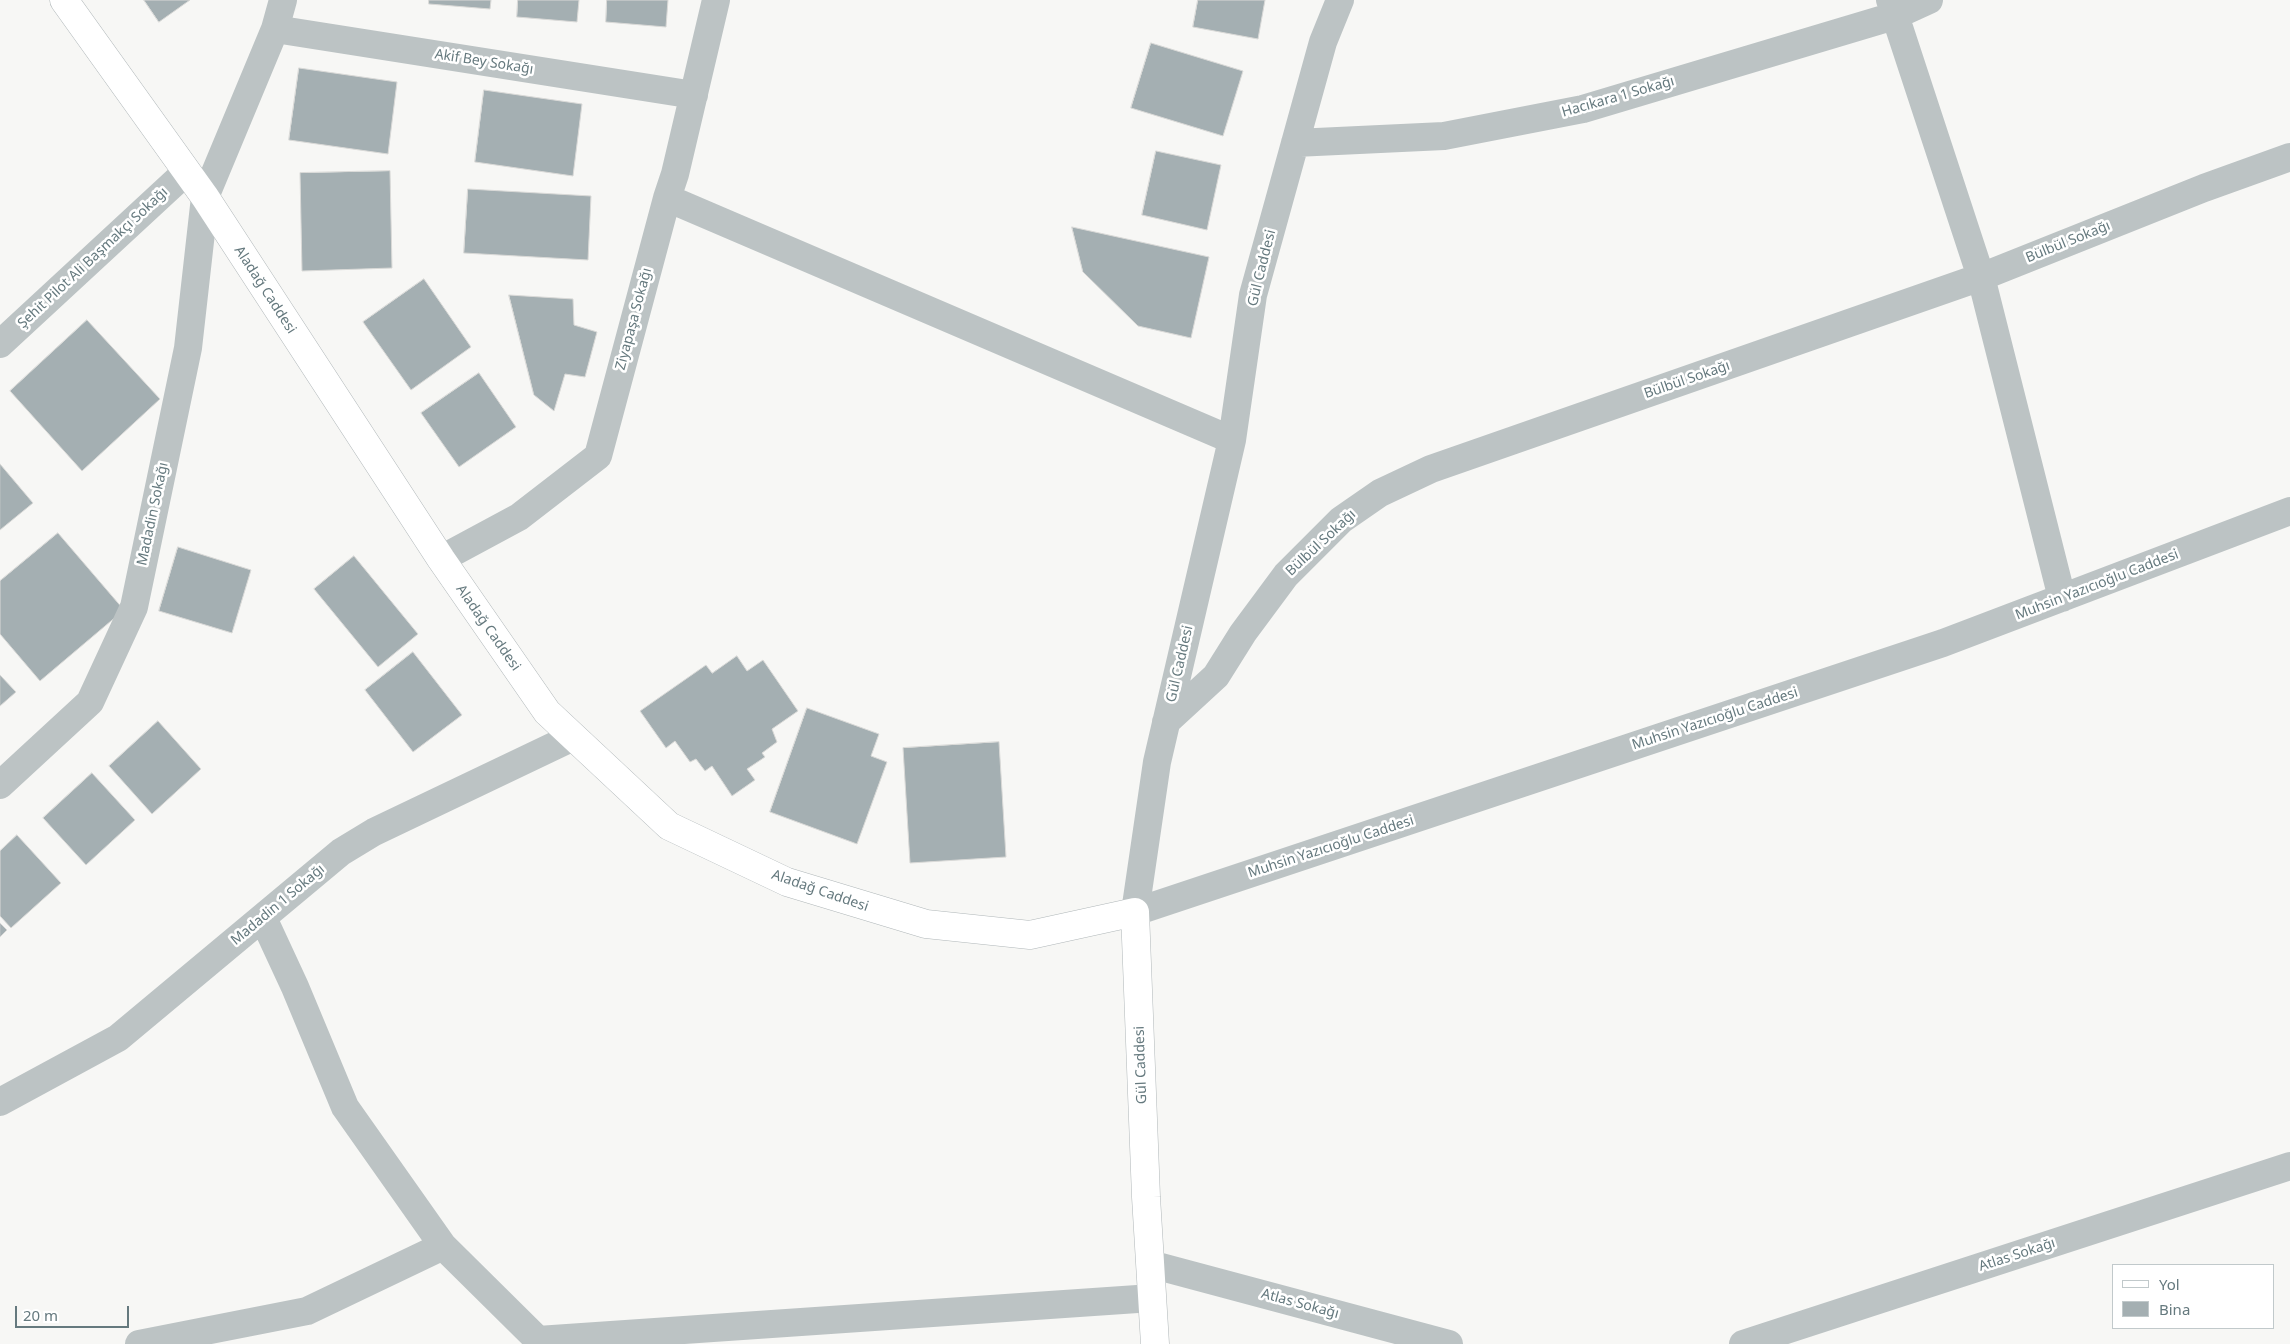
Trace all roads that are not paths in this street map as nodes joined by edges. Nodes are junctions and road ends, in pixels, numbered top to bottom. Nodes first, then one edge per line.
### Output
1 (64, 0) edge
2 (283, 0) edge
3 (716, 0) edge
4 (1340, 0) edge
5 (1929, 0) edge
6 (1892, 8) edge
7 (275, 29) junction
8 (694, 95) junction
9 (1295, 144) junction
10 (2290, 157) edge
11 (186, 172) junction
12 (204, 197) junction
13 (666, 198) junction
14 (1981, 277) junction
15 (0, 344) edge
16 (1232, 440) junction
17 (2290, 511) edge
18 (441, 559) junction
19 (2062, 598) junction
20 (1166, 722) junction
21 (573, 737) junction
22 (0, 785) edge
23 (1134, 912) junction
24 (263, 918) junction
25 (0, 1102) edge
26 (2290, 1166) edge
27 (443, 1246) junction
28 (1150, 1264) junction
29 (1152, 1298) junction
30 (139, 1344) edge
31 (1155, 1344) edge
32 (1449, 1344) edge
33 (1744, 1344) edge

1 - 11 main road, Aladağ Caddesi
2 - 7 street
3 - 8 street, Ziyapaşa Sokağı
4 - 9 street, Gül Caddesi
5 - 6 street, Hacıkara 1 Sokağı
6 - 9 street, Hacıkara 1 Sokağı
6 - 14 street
7 - 8 street, Akif Bey Sokağı
7 - 12 street
8 - 13 street, Ziyapaşa Sokağı
9 - 16 street, Gül Caddesi
10 - 14 street, Bülbül Sokağı
11 - 12 main road, Aladağ Caddesi
11 - 15 street, Şehit Pilot Ali Başmakçı Sokağı
12 - 18 main road, Aladağ Caddesi
12 - 22 street, Madadin Sokağı
13 - 16 street
13 - 18 street, Ziyapaşa Sokağı
14 - 19 street
14 - 20 street, Bülbül Sokağı
16 - 20 street, Gül Caddesi
17 - 19 street, Muhsin Yazıcıoğlu Caddesi
18 - 21 main road, Aladağ Caddesi
19 - 23 street, Muhsin Yazıcıoğlu Caddesi
20 - 23 street, Gül Caddesi
21 - 23 main road, Aladağ Caddesi
21 - 24 street, Madadin 1 Sokağı
23 - 28 main road, Gül Caddesi
24 - 25 street, Madadin 1 Sokağı
24 - 27 street
26 - 33 street, Atlas Sokağı
27 - 29 street
27 - 30 street
28 - 29 main road, Gül Caddesi
28 - 32 street, Atlas Sokağı
29 - 31 main road, Gül Caddesi

